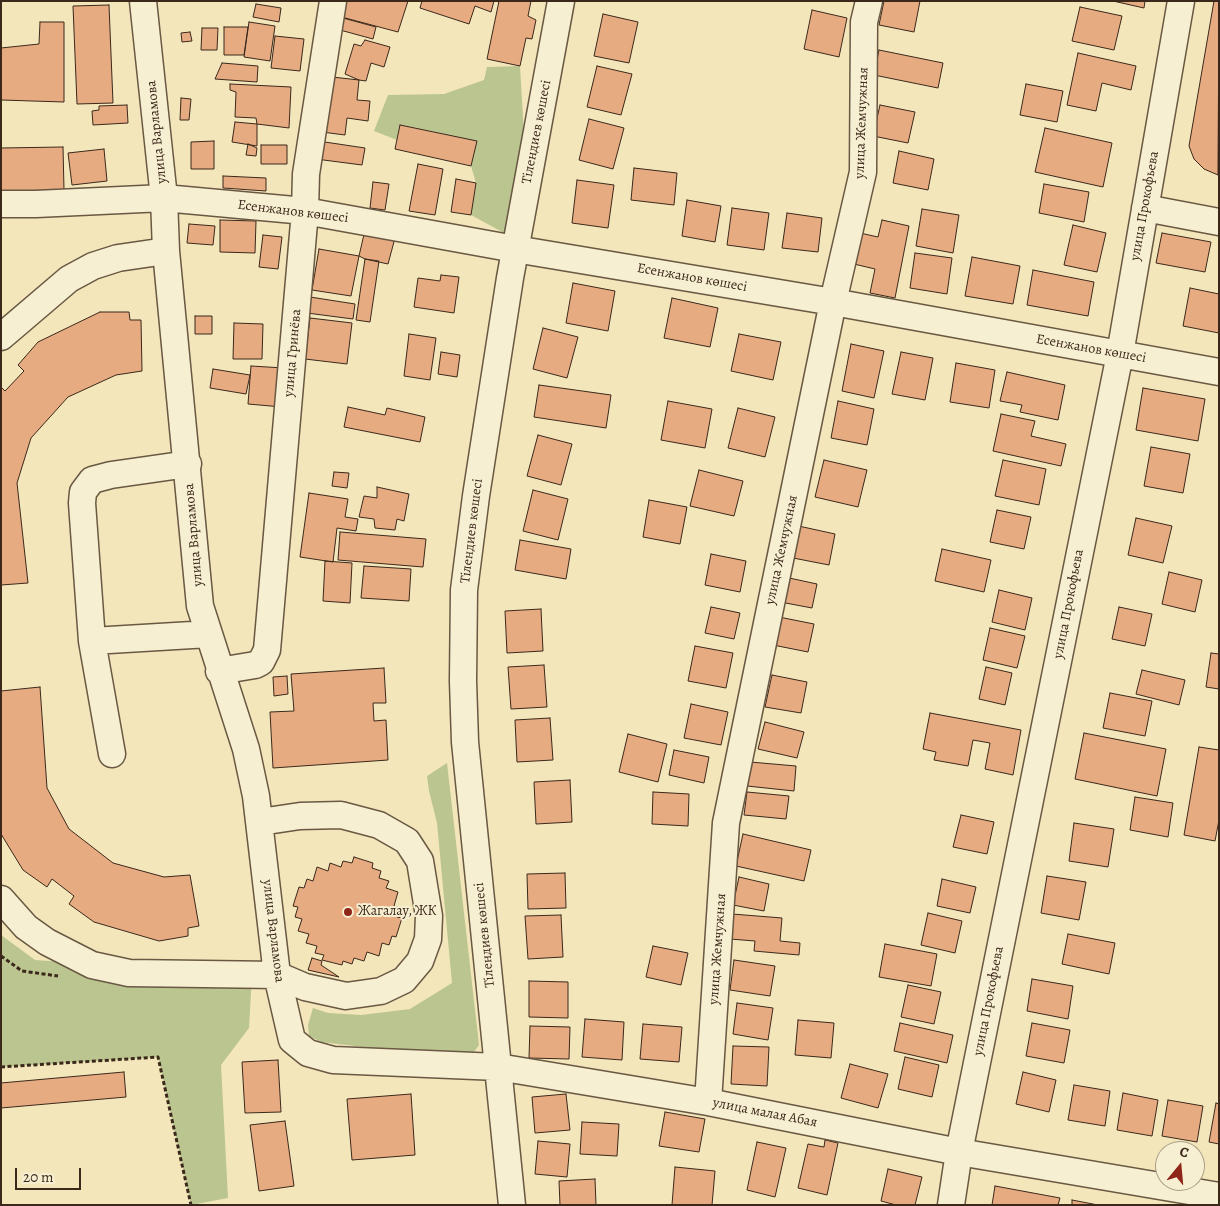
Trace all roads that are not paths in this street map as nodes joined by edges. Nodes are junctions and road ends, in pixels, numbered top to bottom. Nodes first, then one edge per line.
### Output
1 (143, 1) edge
2 (333, 1) edge
3 (561, 1) edge
4 (869, 1) edge
5 (1181, 1) edge
6 (164, 198) junction
7 (1, 204) edge
8 (1145, 208) junction
9 (305, 211) junction
10 (1219, 222) edge
11 (515, 249) junction
12 (166, 251) junction
13 (834, 302) junction
14 (1, 337) edge
15 (1120, 354) junction
16 (1219, 372) edge
17 (188, 464) junction
18 (209, 634) junction
19 (92, 640) junction
20 (220, 671) junction
21 (112, 754) dead end
22 (260, 822) junction
23 (1, 900) edge
24 (277, 975) junction
25 (308, 1053) joint
26 (498, 1066) junction
27 (708, 1102) junction
28 (958, 1152) junction
29 (1219, 1196) edge
30 (512, 1205) edge
31 (950, 1205) edge

1 - 6 street, улица Варламова
2 - 9 street, улица Гринёва
3 - 11 street, Тілендиев көшесі
4 - 13 street, улица Жемчужная
5 - 8 street, улица Прокофьева
6 - 7 street, Есенжанов көшесі
6 - 9 street, Есенжанов көшесі
6 - 12 street, улица Варламова
8 - 10 street
8 - 15 street, улица Прокофьева
9 - 11 street, Есенжанов көшесі
9 - 20 street, улица Гринёва
11 - 13 street, Есенжанов көшесі
11 - 26 street, Тілендиев көшесі
12 - 14 street
12 - 17 street, улица Варламова
13 - 15 street, Есенжанов көшесі
13 - 27 street, улица Жемчужная
15 - 16 street, Есенжанов көшесі
15 - 28 street, улица Прокофьева
17 - 18 street, улица Варламова
17 - 19 street
18 - 19 street
18 - 20 street, улица Варламова
19 - 21 street
20 - 22 street, улица Варламова
22 - 24 street, улица Варламова
22 - 24 street
23 - 24 street
24 - 25 street, улица Варламова
25 - 26 street, улица малая Абая
26 - 27 street, улица малая Абая
26 - 30 street, Тілендиев көшесі
27 - 28 street, улица малая Абая
28 - 29 street, улица малая Абая
28 - 31 street, улица Прокофьева

